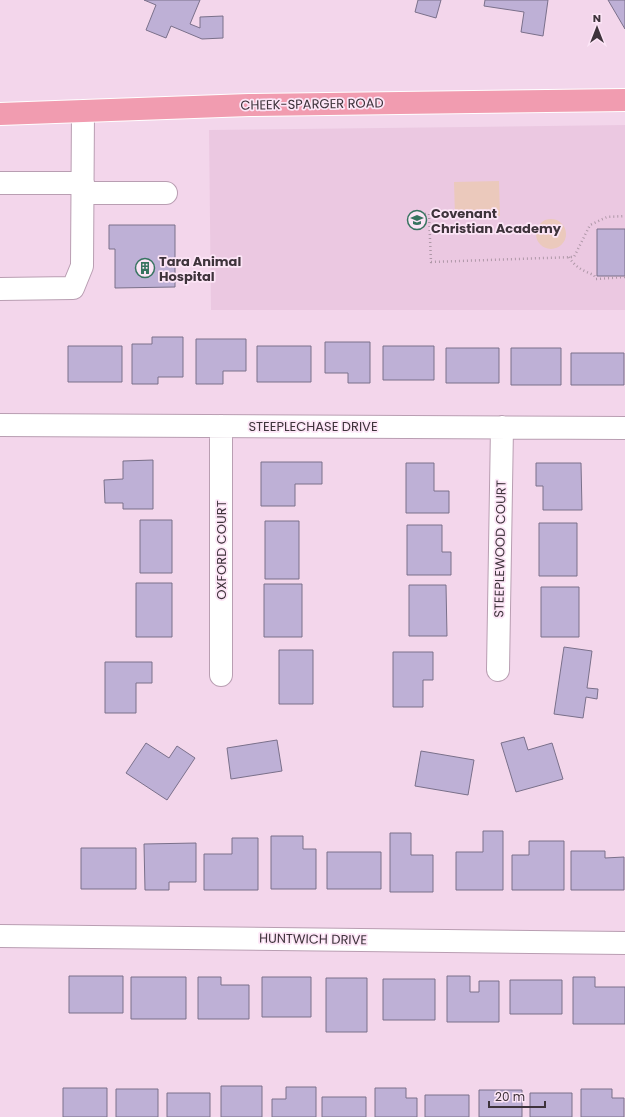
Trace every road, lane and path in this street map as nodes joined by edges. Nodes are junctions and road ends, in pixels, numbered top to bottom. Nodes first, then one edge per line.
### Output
1 (625, 100) edge
2 (83, 111) junction
3 (0, 114) edge
4 (0, 183) edge
5 (83, 188) junction
6 (166, 193) dead end
7 (421, 214) dead end
8 (625, 216) edge
9 (568, 257) junction
10 (625, 277) edge
11 (0, 289) edge
12 (0, 425) edge
13 (221, 426) junction
14 (502, 427) junction
15 (625, 428) edge
16 (498, 670) dead end
17 (221, 675) dead end
18 (0, 936) edge
19 (625, 943) edge

1 - 2 main road, CHEEK-SPARGER ROAD
2 - 3 main road, CHEEK-SPARGER ROAD
2 - 5 street
4 - 5 street
5 - 6 street
5 - 11 street
7 - 9 path
8 - 9 path
9 - 10 path
12 - 13 street, STEEPLECHASE DRIVE
13 - 14 street, STEEPLECHASE DRIVE
13 - 17 street, OXFORD COURT
14 - 15 street, STEEPLECHASE DRIVE
14 - 16 street, STEEPLEWOOD COURT
18 - 19 street, HUNTWICH DRIVE

